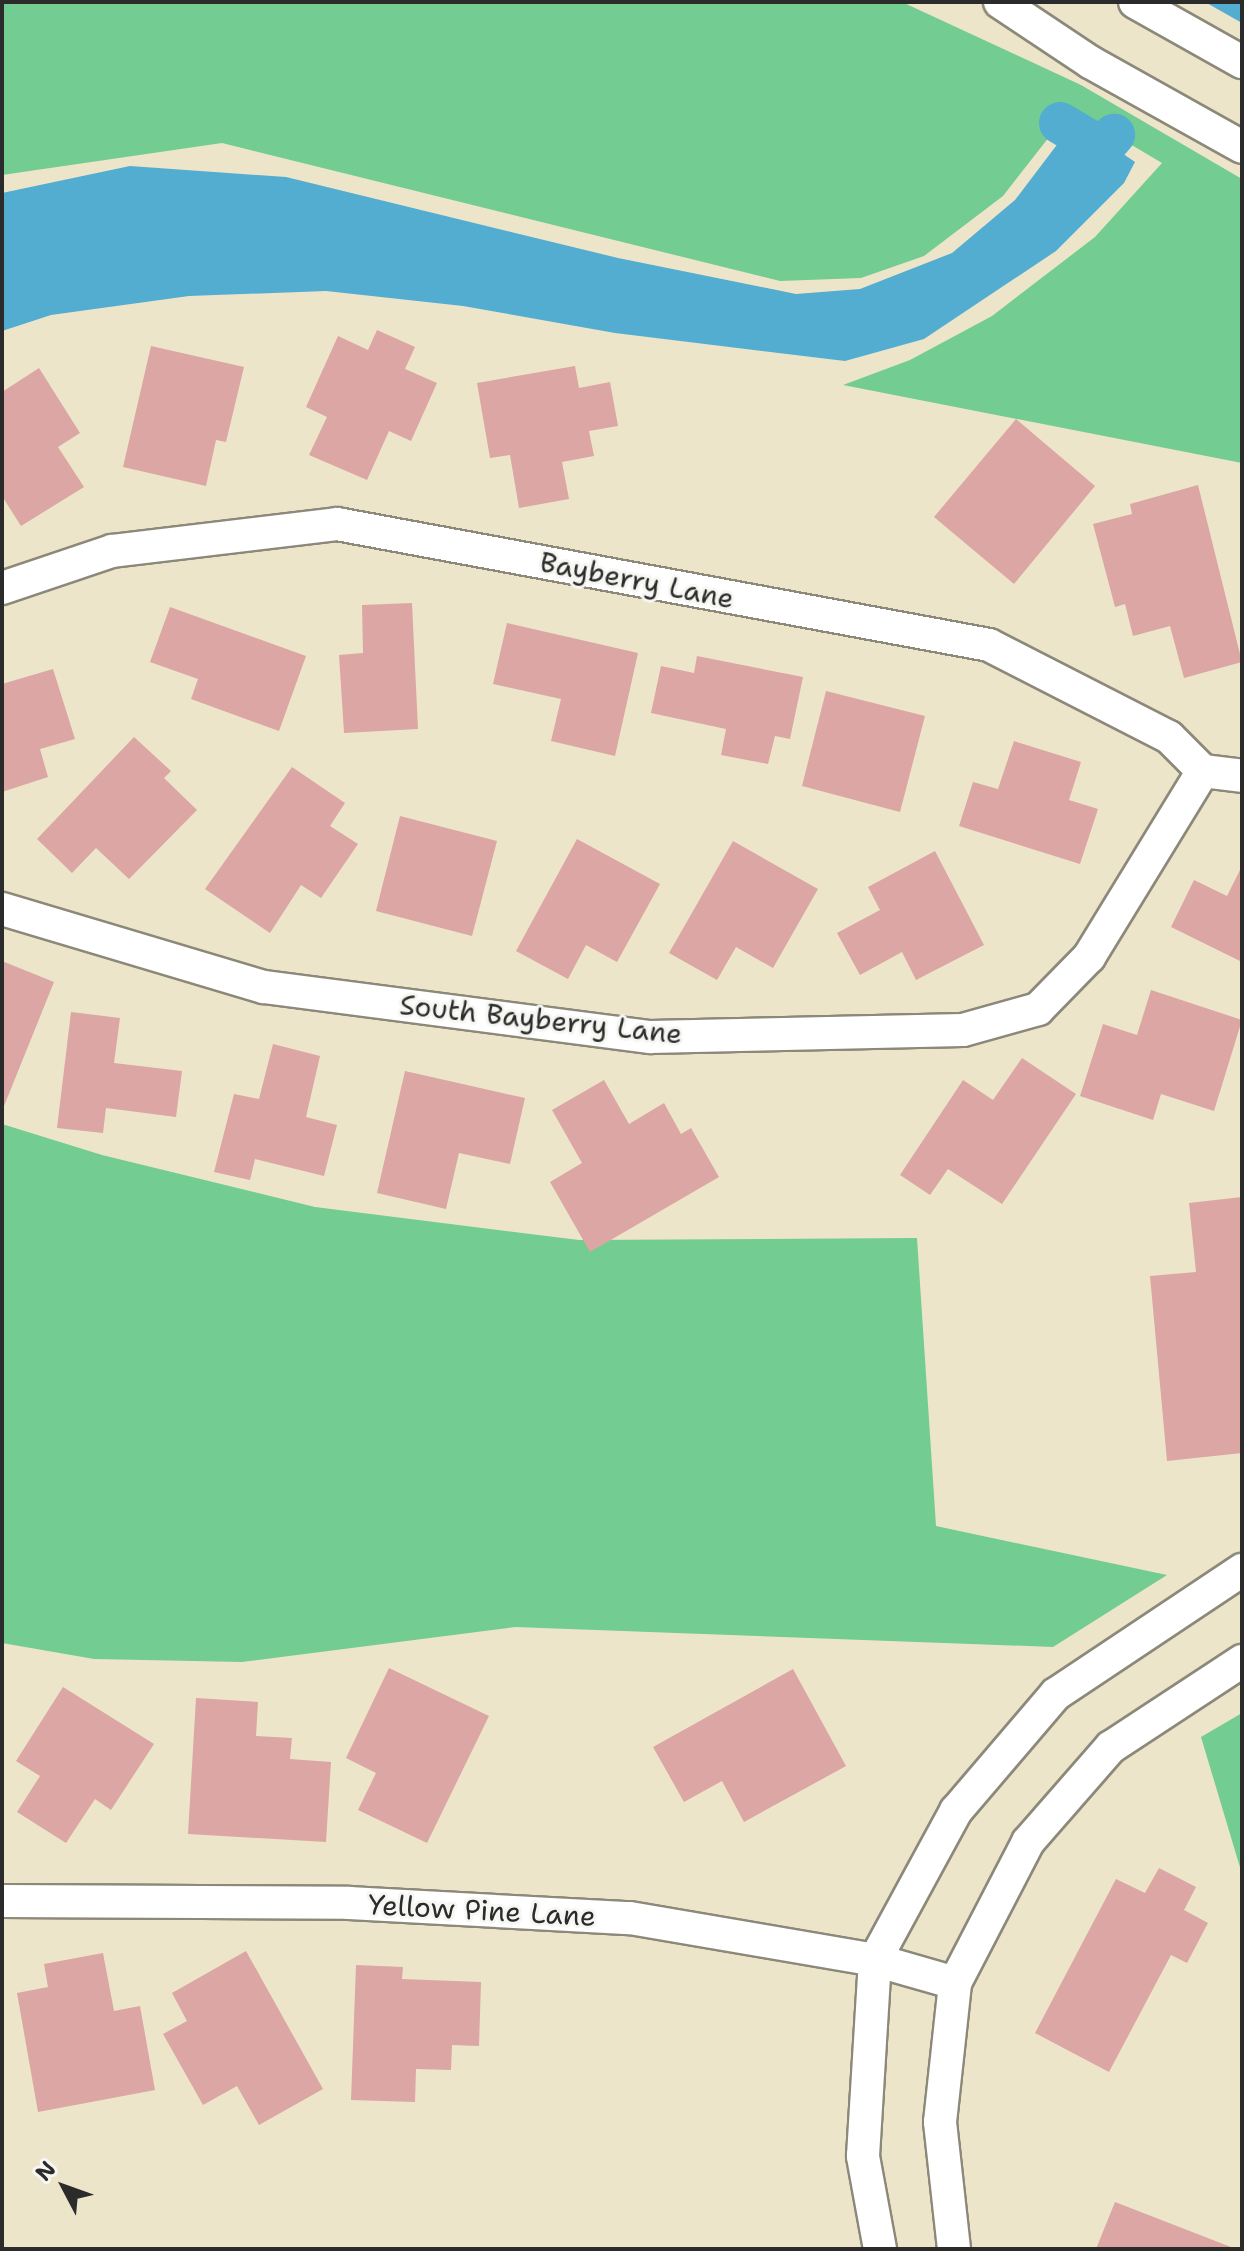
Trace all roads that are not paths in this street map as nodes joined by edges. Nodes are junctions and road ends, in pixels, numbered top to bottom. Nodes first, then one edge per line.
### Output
1 (1000, 2) edge
2 (1135, 2) edge
3 (1242, 62) edge
4 (1242, 147) edge
5 (2, 588) edge
6 (1203, 771) junction
7 (1242, 776) edge
8 (2, 909) edge
9 (1242, 1570) edge
10 (1242, 1661) edge
11 (2, 1901) edge
12 (875, 1960) junction
13 (955, 1983) junction
14 (880, 2249) edge
15 (954, 2249) edge

1 - 4 street
2 - 3 street
5 - 6 street, Bayberry Lane
6 - 7 street
6 - 8 street, South Bayberry Lane
9 - 12 street
10 - 13 street
11 - 12 street, Yellow Pine Lane
12 - 13 street, Yellow Pine Lane
12 - 14 street
13 - 15 street

